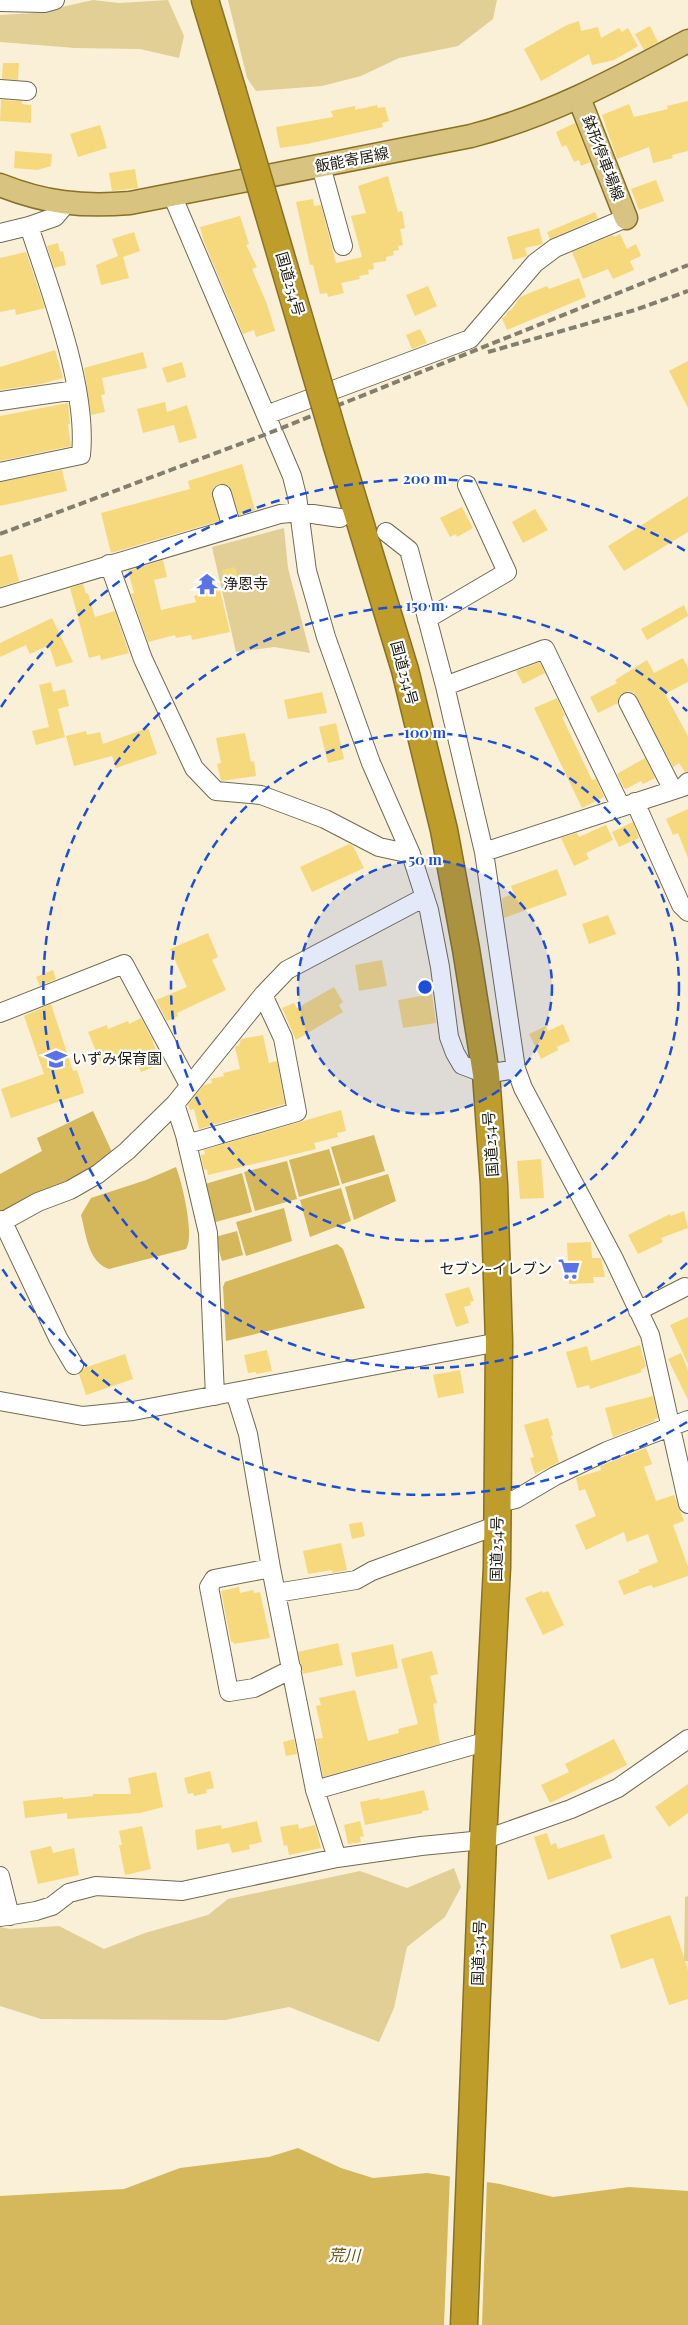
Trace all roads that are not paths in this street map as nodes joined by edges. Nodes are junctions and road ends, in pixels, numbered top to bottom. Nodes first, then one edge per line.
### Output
1 (55, 0) edge
2 (204, 0) edge
3 (7, 1) edge
4 (688, 41) edge
5 (0, 89) edge
6 (27, 91) dead end
7 (579, 98) junction
8 (321, 166) junction
9 (0, 185) edge
10 (172, 196) junction
11 (67, 203) junction
12 (626, 218) joint
13 (29, 226) junction
14 (0, 233) edge
15 (343, 246) dead end
16 (76, 390) junction
17 (0, 401) edge
18 (266, 415) junction
19 (0, 472) edge
20 (467, 485) dead end
21 (222, 494) dead end
22 (299, 512) junction
23 (340, 518) dead end
24 (232, 528) junction
25 (386, 532) dead end
26 (109, 564) junction
27 (0, 598) edge
28 (427, 618) junction
29 (445, 686) junction
30 (628, 702) dead end
31 (680, 786) edge
32 (628, 805) junction
33 (484, 852) junction
34 (411, 854) junction
35 (425, 897) junction
36 (688, 912) edge
37 (264, 995) junction
38 (0, 1013) edge
39 (516, 1069) junction
40 (486, 1074) junction
41 (189, 1085) junction
42 (175, 1104) junction
43 (187, 1144) junction
44 (1, 1222) edge
45 (685, 1287) dead end
46 (638, 1310) junction
47 (500, 1342) junction
48 (74, 1365) dead end
49 (235, 1392) junction
50 (216, 1396) junction
51 (0, 1401) edge
52 (688, 1420) edge
53 (672, 1427) junction
54 (688, 1504) edge
55 (498, 1514) junction
56 (271, 1568) junction
57 (276, 1593) junction
58 (292, 1669) junction
59 (688, 1739) edge
60 (488, 1741) junction
61 (316, 1790) junction
62 (483, 1840) junction
63 (337, 1858) junction
64 (0, 1876) edge
65 (5, 1916) edge
66 (464, 2325) edge

1 - 3 street
2 - 40 highway, 国道254号, bridge
4 - 7 main road, 飯能寄居線
5 - 6 street
7 - 8 main road, 飯能寄居線
7 - 12 main road, 鉢形停車場線
8 - 10 main road, 飯能寄居線
8 - 15 street
9 - 11 main road, 飯能寄居線
10 - 11 main road, 飯能寄居線
10 - 18 street
11 - 13 street
12 - 18 street
13 - 14 street
13 - 16 street
16 - 17 street
16 - 19 street
18 - 22 street
20 - 28 street
21 - 24 street
22 - 23 street
22 - 24 street
22 - 34 street
24 - 26 street
25 - 28 street
26 - 27 street
26 - 34 street
28 - 29 street
29 - 32 street
29 - 33 street
30 - 31 street
31 - 32 street
32 - 33 street
32 - 36 street
33 - 39 street
34 - 35 street
35 - 37 street
35 - 40 street
37 - 41 street
37 - 43 street
38 - 41 street
39 - 40 street
39 - 46 street
40 - 47 highway, 国道254号
41 - 42 street
42 - 43 street
42 - 44 street
43 - 50 street
44 - 48 street
45 - 46 street
46 - 53 street
47 - 49 street
47 - 55 highway, 国道254号
49 - 50 street
49 - 56 street
50 - 51 street
52 - 53 street
53 - 54 street
53 - 55 street
55 - 57 street
55 - 60 highway, 国道254号
56 - 57 street
56 - 58 street
57 - 58 street
58 - 61 street
59 - 62 street
60 - 61 street
60 - 62 highway, 国道254号
61 - 63 street
62 - 63 street
62 - 66 highway, 国道254号
63 - 65 street
64 - 65 street

